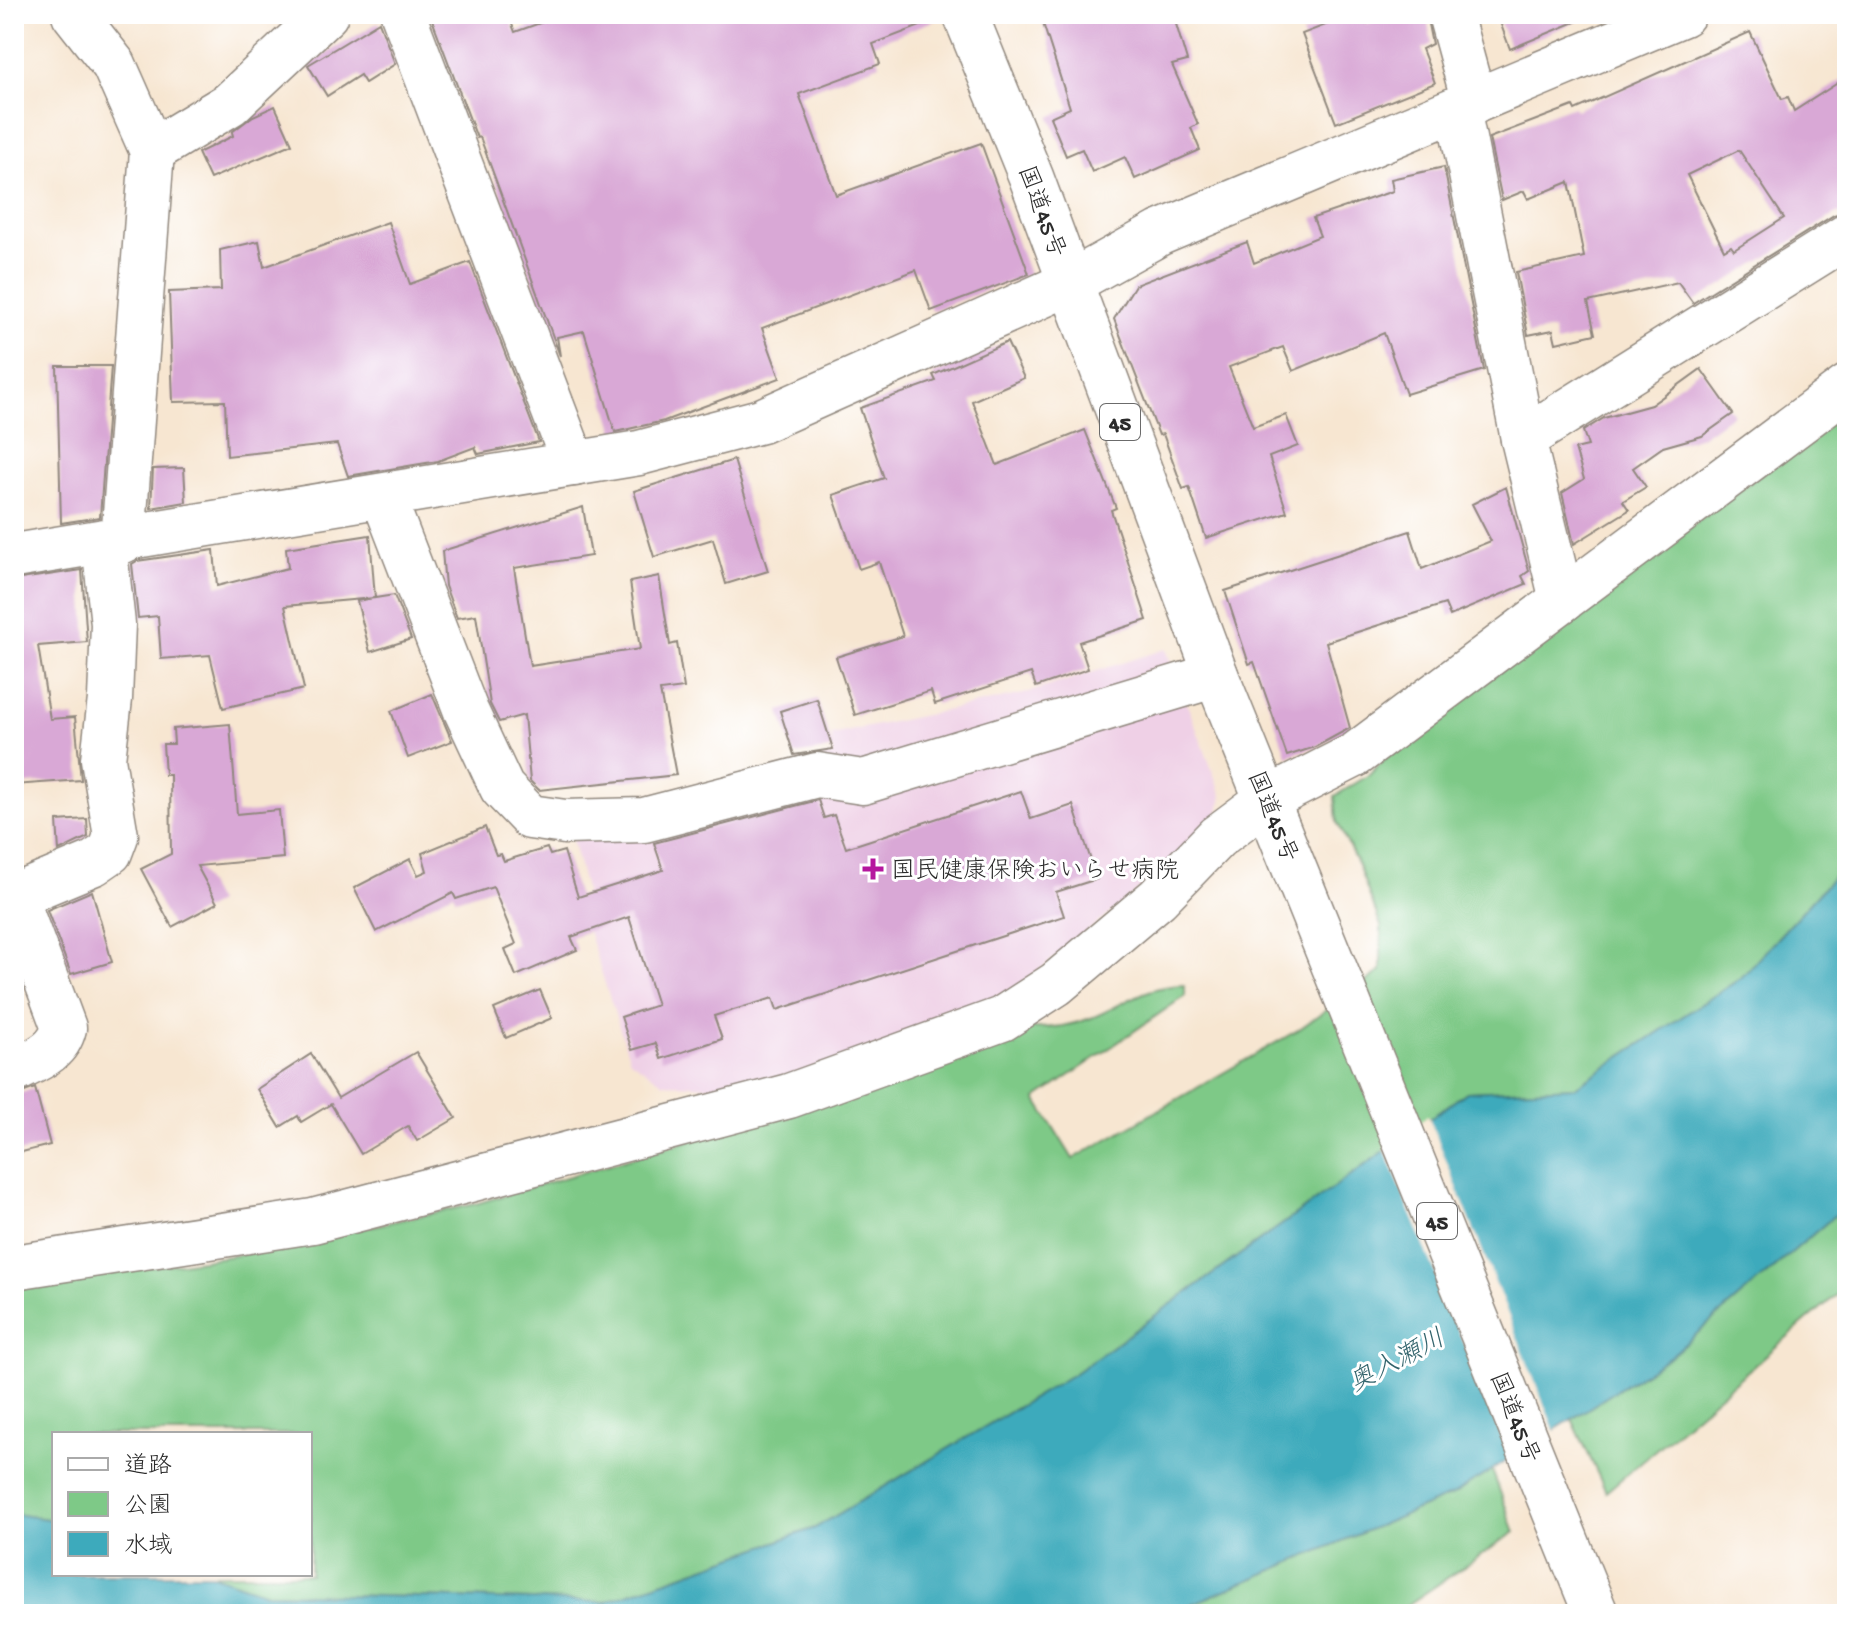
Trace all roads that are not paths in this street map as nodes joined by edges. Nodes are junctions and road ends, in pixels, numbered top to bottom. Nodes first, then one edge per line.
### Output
1 (74, 14) edge
2 (326, 14) edge
3 (403, 14) edge
4 (965, 14) edge
5 (1450, 14) edge
6 (1683, 14) edge
7 (1466, 105) junction
8 (152, 151) junction
9 (1847, 236) edge
10 (1070, 283) junction
11 (1847, 387) edge
12 (1523, 439) junction
13 (574, 464) junction
14 (383, 496) junction
15 (114, 542) junction
16 (14, 556) edge
17 (1562, 600) junction
18 (1216, 675) junction
19 (1273, 813) junction
20 (14, 1071) edge
21 (14, 1267) edge
22 (1596, 1614) edge

1 - 8 main road
2 - 8 main road
3 - 13 main road
4 - 10 main road, 国道45号 / 45
5 - 7 main road
6 - 7 main road
7 - 10 main road
7 - 12 main road
8 - 15 main road
9 - 12 main road
10 - 13 main road
10 - 18 main road, 国道45号 / 45
11 - 17 main road
12 - 17 main road
13 - 14 main road
14 - 15 main road
14 - 18 main road
15 - 16 main road
15 - 20 main road
17 - 19 main road
18 - 19 main road, 国道45号 / 45
19 - 21 main road
19 - 22 main road, 国道45号 / 45

